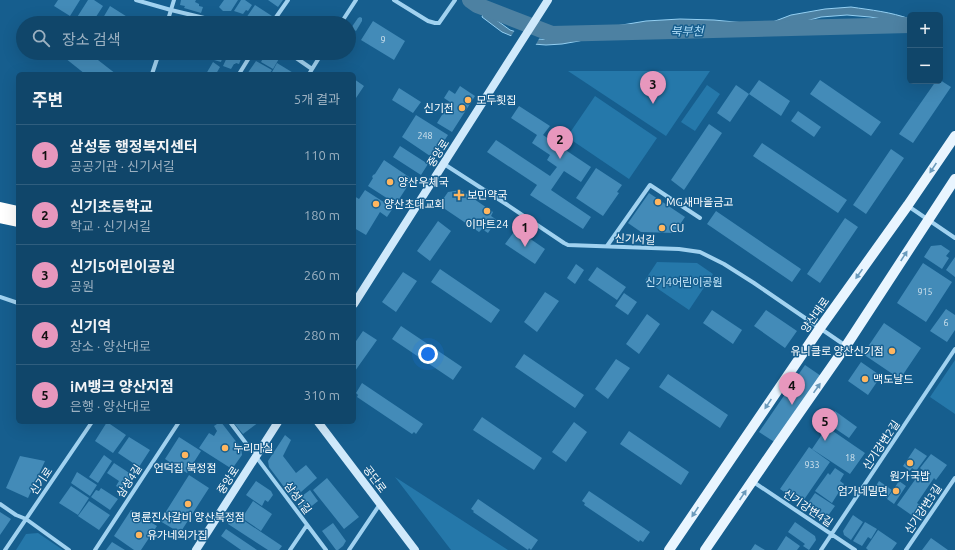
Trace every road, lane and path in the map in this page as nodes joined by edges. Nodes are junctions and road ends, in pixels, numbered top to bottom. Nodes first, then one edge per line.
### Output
1 (136, 0) edge
2 (174, 0) edge
3 (288, 0) edge
4 (356, 0) edge
5 (394, 0) edge
6 (455, 0) edge
7 (548, 0) edge
8 (171, 10) junction
9 (169, 16) edge
10 (196, 16) edge
11 (277, 16) edge
12 (346, 16) edge
13 (157, 60) edge
14 (248, 60) edge
15 (298, 60) edge
16 (318, 60) edge
17 (312, 70) joint
18 (153, 72) edge
19 (240, 72) edge
20 (955, 136) edge
21 (444, 164) junction
22 (955, 179) edge
23 (908, 205) junction
24 (0, 208) edge
25 (16, 212) edge
26 (0, 217) edge
27 (700, 218) dead end
28 (928, 219) junction
29 (16, 221) edge
30 (955, 238) edge
31 (607, 246) junction
32 (0, 297) edge
33 (356, 301) edge
34 (16, 303) edge
35 (820, 328) junction
36 (846, 346) junction
37 (955, 349) edge
38 (91, 424) edge
39 (178, 424) edge
40 (231, 424) edge
41 (277, 424) edge
42 (320, 424) edge
43 (256, 457) junction
44 (955, 478) edge
45 (752, 481) junction
46 (0, 504) edge
47 (380, 504) junction
48 (26, 520) junction
49 (307, 525) junction
50 (831, 534) junction
51 (5, 550) edge
52 (69, 550) edge
53 (95, 550) edge
54 (196, 550) edge
55 (290, 550) edge
56 (326, 550) edge
57 (349, 550) edge
58 (415, 550) edge
59 (669, 550) edge
60 (705, 550) edge
61 (821, 550) edge
62 (855, 550) edge
63 (906, 550) edge

1 - 8 street
2 - 8 street
3 - 11 street
4 - 12 street
5 - 6 street
7 - 21 street, 중앙로
8 - 9 street
8 - 10 street
13 - 18 street
14 - 19 street
15 - 17 street
16 - 17 street
20 -> 23 main road, 양산대로
21 - 31 street, 신기서길
21 - 33 street, 중앙로
22 - 28 main road
23 - 28 street
23 -> 35 main road, 양산대로
24 - 25 highway
26 - 29 highway
27 - 31 street
28 - 30 street
36 -> 28 main road
31 - 35 street, 신기서길
32 - 34 street
35 - 36 street, 신기서길
35 -> 59 main road, 양산대로
45 -> 36 main road
37 - 50 street, 신기강변2길
38 - 48 street, 신기로
39 - 53 street, 삼성4길
40 - 43 street, 삼성1길
41 - 43 street, 중앙로
42 - 47 street, 공단로
43 - 49 street, 삼성1길
43 - 54 street, 중앙로
44 - 63 street, 신기강변3길
45 - 50 street, 신기강변4길
60 -> 45 main road
46 - 48 street
47 - 57 street
47 - 58 street, 공단로
48 - 51 street, 신기로
48 - 52 street
49 - 55 street
49 - 56 street, 삼성1길
50 - 61 street, 신기강변2길
50 - 62 street, 신기강변4길

